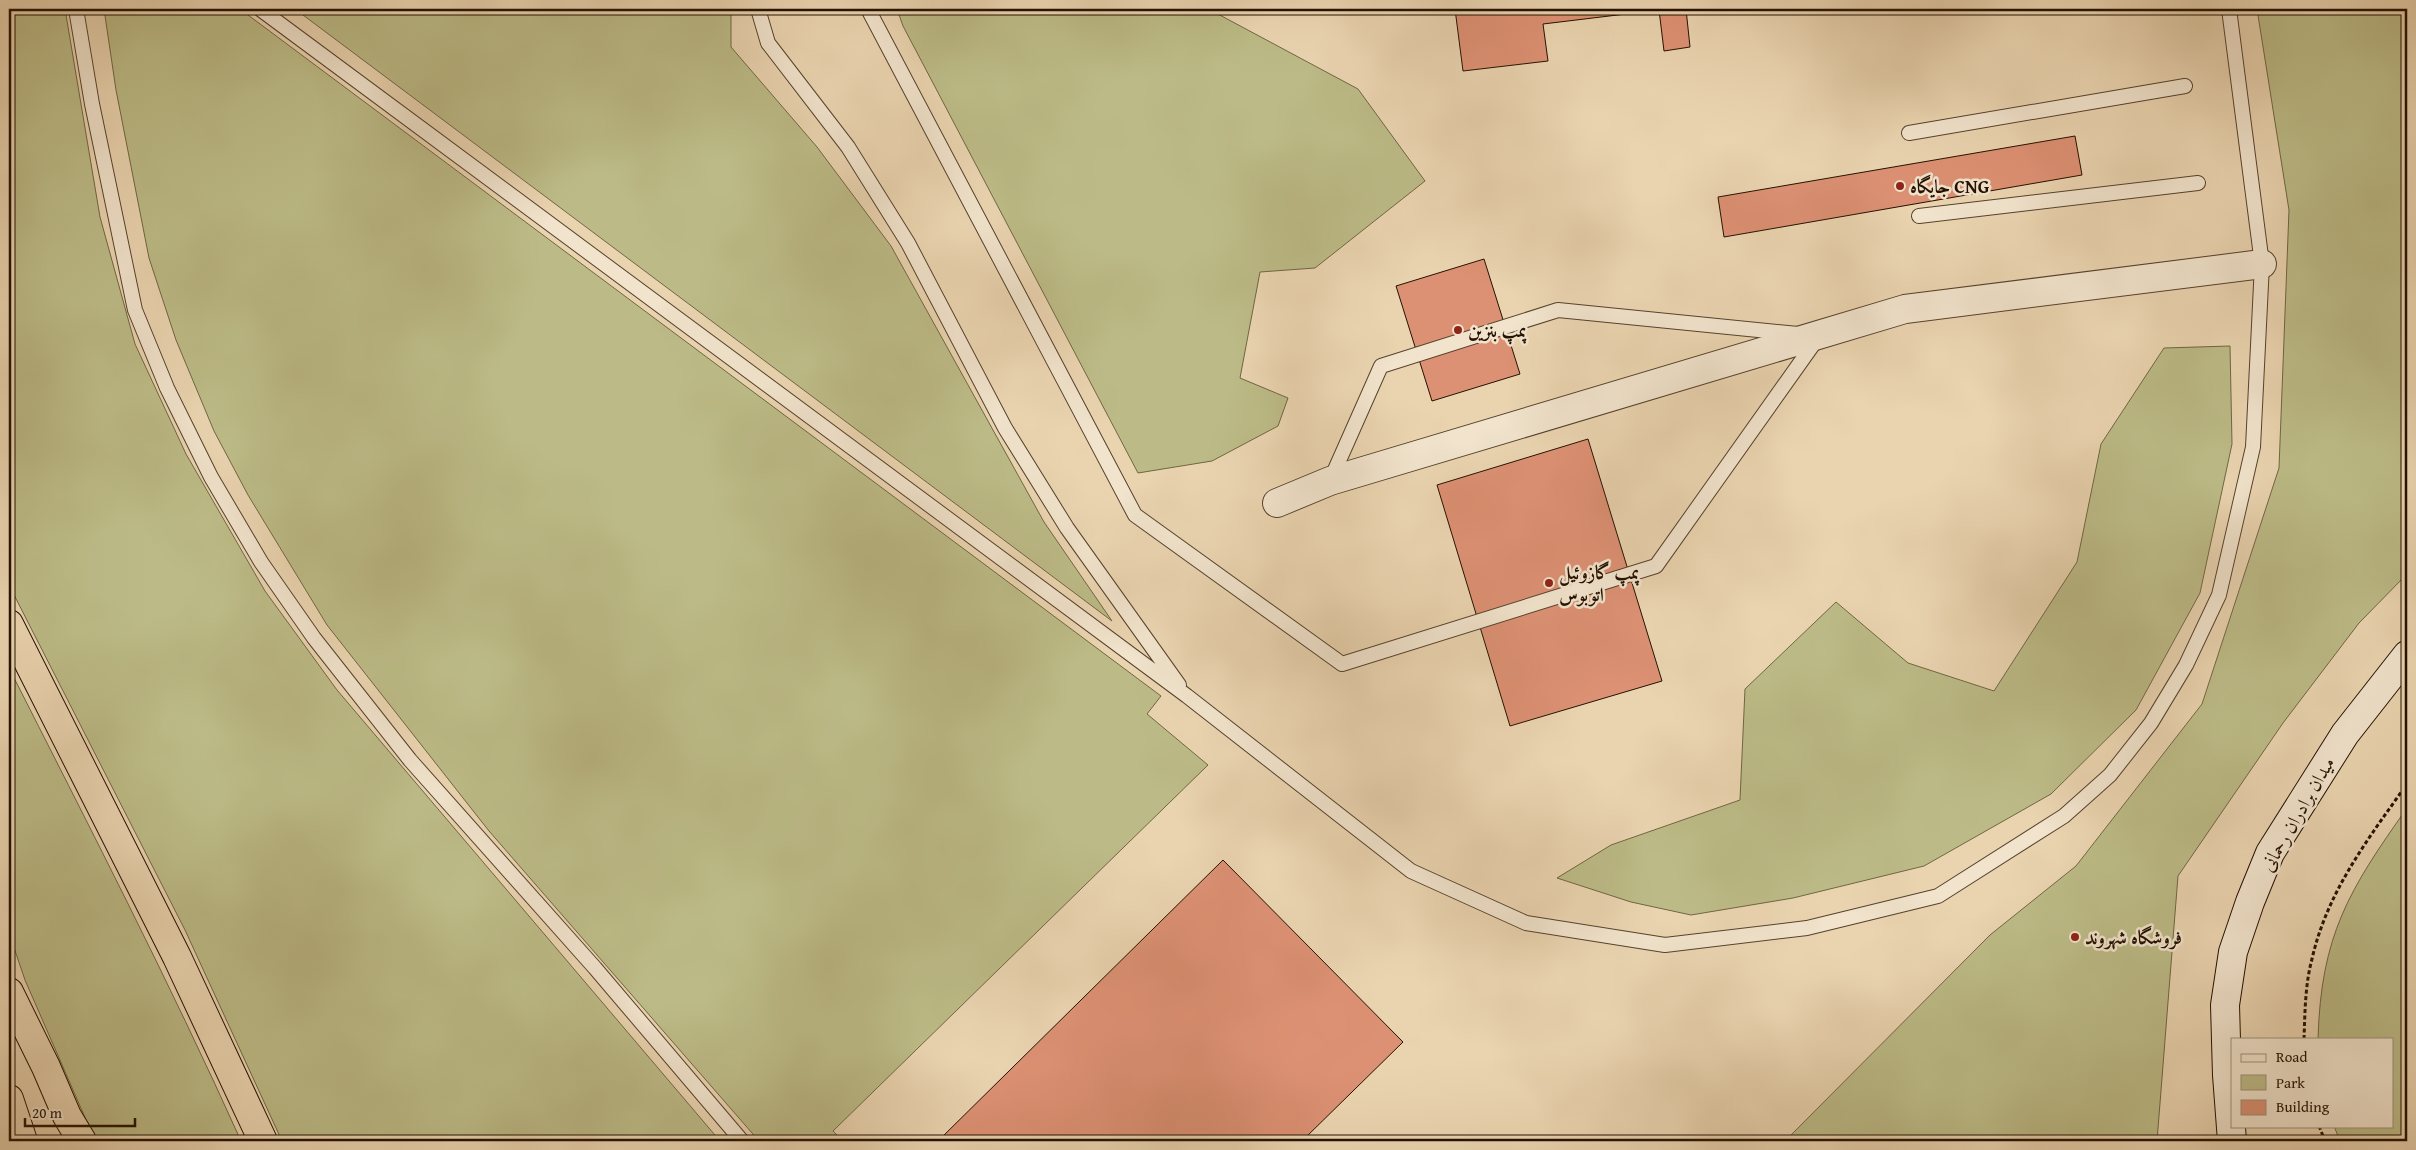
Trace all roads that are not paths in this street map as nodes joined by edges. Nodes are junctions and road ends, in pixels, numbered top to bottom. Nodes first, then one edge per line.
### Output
1 (76, 9) edge
2 (260, 9) edge
3 (758, 9) edge
4 (868, 9) edge
5 (2229, 9) edge
6 (2185, 86) dead end
7 (1909, 133) dead end
8 (2198, 183) dead end
9 (1919, 216) dead end
10 (2262, 264) junction
11 (1818, 336) junction
12 (1330, 481) junction
13 (1277, 503) dead end
14 (9, 624) edge
15 (2407, 655) edge
16 (1187, 696) junction
17 (9, 992) edge
18 (9, 1099) edge
19 (2229, 1138) edge
20 (23, 1141) edge
21 (82, 1141) edge
22 (263, 1141) edge
23 (742, 1141) edge

1 - 23 lane
2 - 16 lane
3 - 16 lane
4 - 11 lane
5 - 10 lane
6 - 7 lane
8 - 9 lane
10 - 11 street
10 - 16 lane
11 - 12 street
11 - 12 lane
12 - 13 street
14 - 22 highway
15 - 19 street, میدان برادران رحمانی
17 - 21 highway
18 - 20 highway

